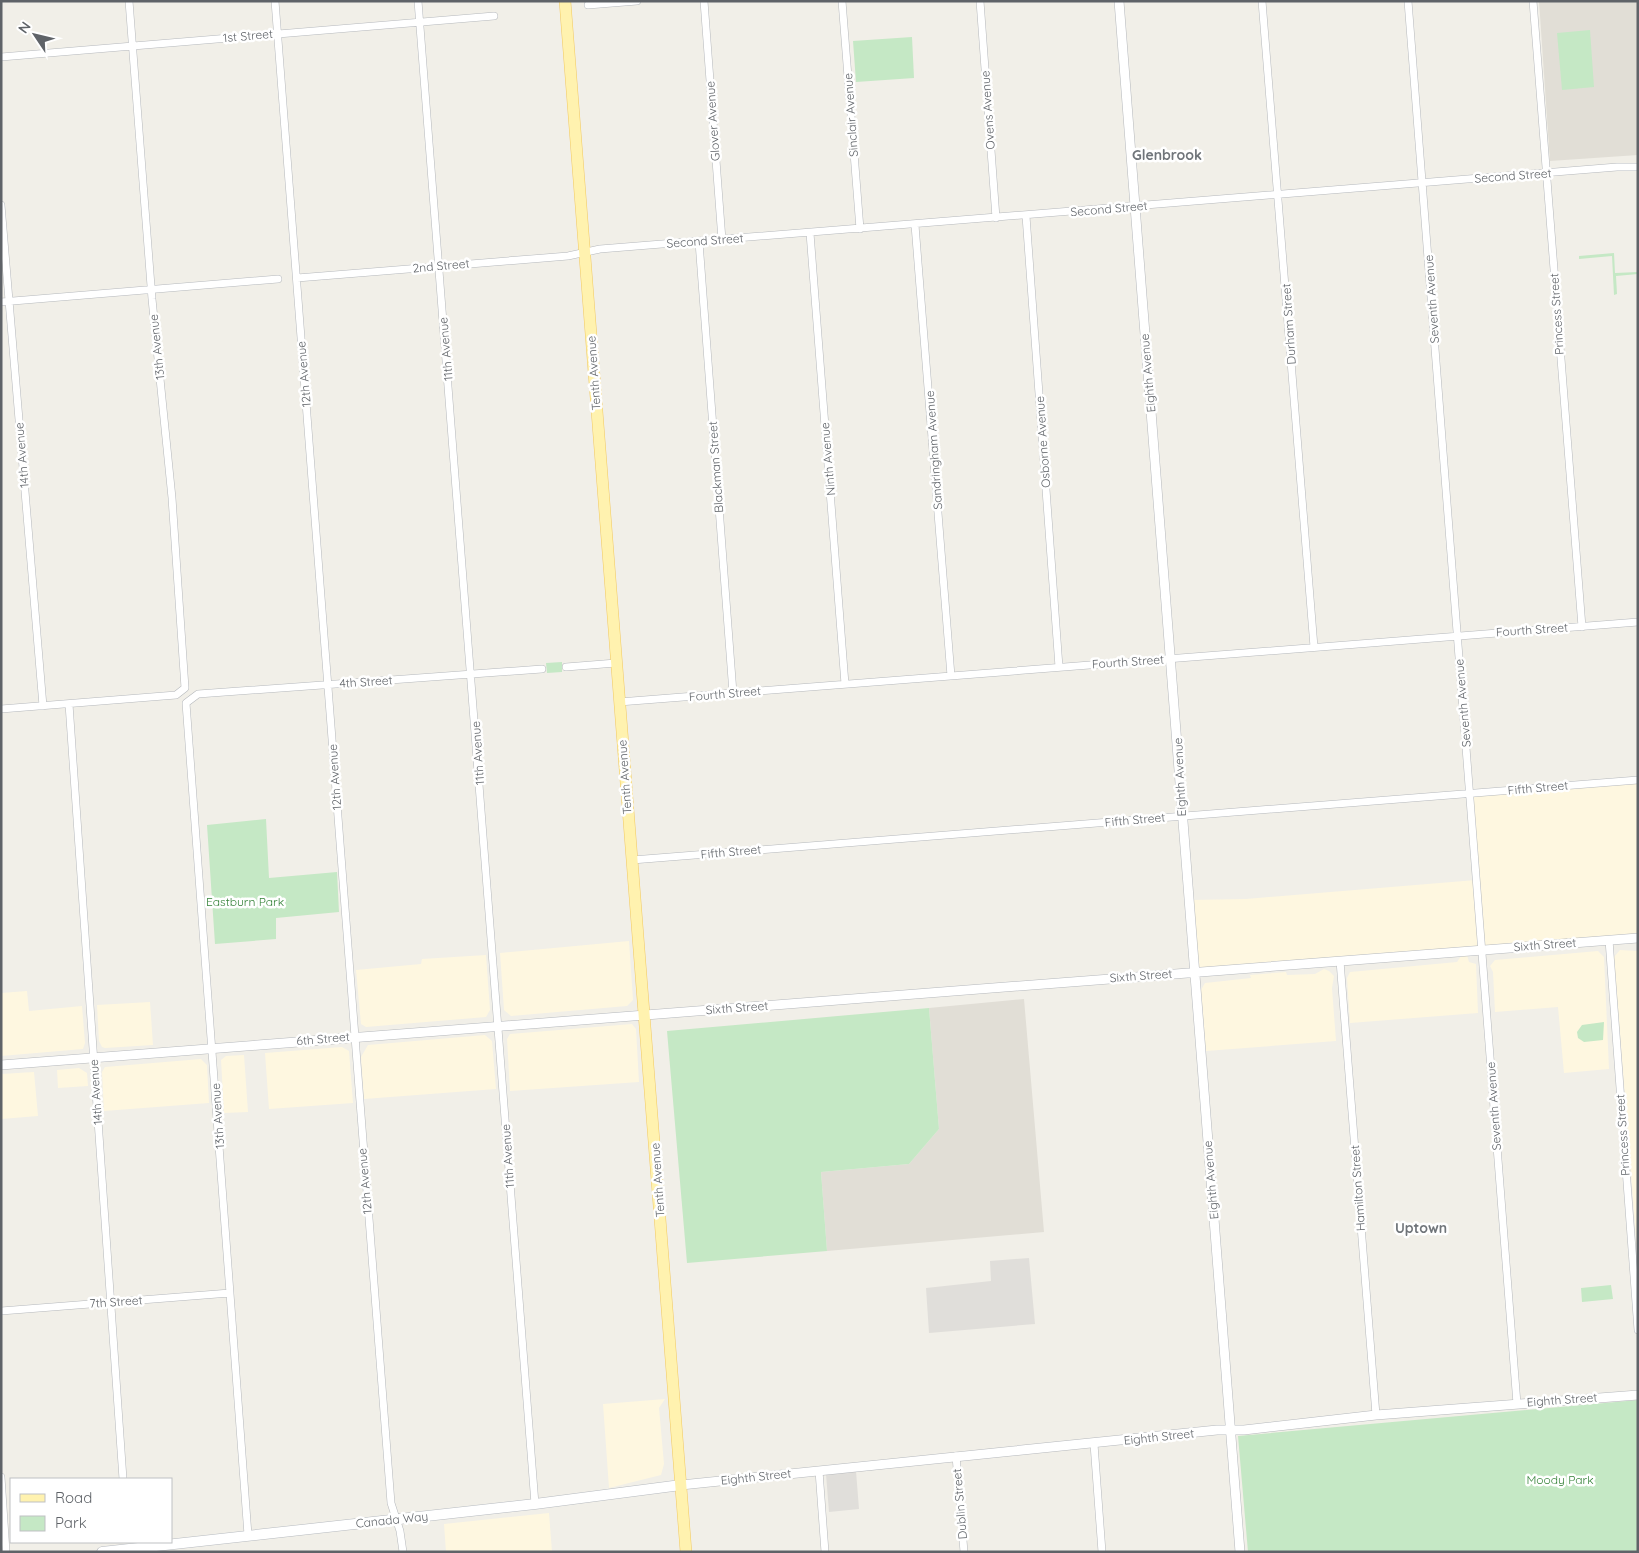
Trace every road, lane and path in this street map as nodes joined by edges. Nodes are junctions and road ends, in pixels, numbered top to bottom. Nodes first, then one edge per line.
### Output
1 (129, 1) edge
2 (275, 1) edge
3 (418, 1) edge
4 (565, 1) edge
5 (637, 1) edge
6 (704, 1) edge
7 (842, 1) edge
8 (980, 1) edge
9 (1119, 1) edge
10 (1262, 1) edge
11 (1408, 1) edge
12 (1533, 1) edge
13 (588, 5) dead end
14 (494, 16) dead end
15 (420, 22) junction
16 (277, 34) junction
17 (133, 46) junction
18 (1, 57) edge
19 (1636, 166) edge
20 (1546, 174) junction
21 (1423, 183) junction
22 (1279, 196) junction
23 (1, 205) edge
24 (1135, 207) junction
25 (1026, 216) junction
26 (996, 218) junction
27 (915, 225) junction
28 (860, 229) junction
29 (810, 233) junction
30 (722, 240) junction
31 (699, 242) junction
32 (585, 252) junction
33 (439, 266) junction
34 (297, 278) junction
35 (278, 279) dead end
36 (152, 290) junction
37 (5, 302) edge
38 (1638, 622) edge
39 (1582, 627) junction
40 (1458, 636) junction
41 (1314, 648) junction
42 (1171, 659) junction
43 (616, 663) junction
44 (566, 666) dead end
45 (1059, 668) junction
46 (542, 669) dead end
47 (472, 675) junction
48 (950, 676) junction
49 (329, 684) junction
50 (845, 684) junction
51 (733, 693) junction
52 (191, 698) joint
53 (619, 702) junction
54 (69, 704) junction
55 (43, 706) junction
56 (1, 709) edge
57 (1638, 780) edge
58 (1470, 794) junction
59 (1182, 816) junction
60 (632, 860) junction
61 (1638, 938) edge
62 (1609, 940) junction
63 (1482, 950) junction
64 (1340, 961) junction
65 (1194, 972) junction
66 (645, 1015) junction
67 (498, 1026) junction
68 (354, 1037) junction
69 (212, 1048) junction
70 (94, 1058) junction
71 (1, 1065) edge
72 (230, 1293) junction
73 (110, 1302) junction
74 (1, 1311) edge
75 (1638, 1330) edge
76 (1638, 1395) edge
77 (1518, 1404) junction
78 (1376, 1415) junction
79 (1232, 1429) junction
80 (1094, 1444) junction
81 (956, 1456) junction
82 (819, 1471) junction
83 (1, 1477) edge
84 (124, 1478) edge
85 (681, 1485) junction
86 (536, 1504) junction
87 (396, 1519) junction
88 (248, 1535) junction
89 (172, 1541) edge
90 (152, 1543) edge
91 (128, 1545) edge
92 (6, 1552) edge
93 (102, 1552) edge
94 (403, 1552) edge
95 (686, 1552) edge
96 (825, 1552) edge
97 (964, 1552) edge
98 (1102, 1552) edge
99 (1240, 1552) edge

1 - 17 street, 13th Avenue
2 - 16 street, 12th Avenue
3 - 15 street, 11th Avenue
4 - 32 main road, Tenth Avenue
5 - 13 street
6 - 30 street, Glover Avenue
7 - 28 street, Sinclair Avenue
8 - 26 street, Ovens Avenue
9 - 24 street, Eighth Avenue
10 - 22 street, Durham Street
11 - 21 street, Seventh Avenue
12 - 20 street, Princess Street
14 - 15 street, 1st Street
15 - 16 street, 1st Street
15 - 33 street, 11th Avenue
16 - 17 street, 1st Street
16 - 34 street, 12th Avenue
17 - 18 street, 1st Street
17 - 36 street, 13th Avenue
19 - 20 street, Second Street
20 - 21 street, Second Street
20 - 39 street, Princess Street
21 - 22 street, Second Street
21 - 40 street, Seventh Avenue
22 - 24 street, Second Street
22 - 41 street, Durham Street
23 - 37 street, 14th Avenue
24 - 25 street, Second Street
24 - 42 street, Eighth Avenue
25 - 26 street, Second Street
25 - 45 street, Osborne Avenue
26 - 27 street, Second Street
27 - 28 street, Second Street
27 - 48 street, Sandringham Avenue
28 - 29 street, Second Street
29 - 30 street, Second Street
29 - 50 street, Ninth Avenue
30 - 31 street, Second Street
31 - 32 street, Second Street
31 - 51 street, Blackman Street
32 - 33 street, 2nd Street
32 - 43 main road, Tenth Avenue
33 - 34 street, 2nd Street
33 - 47 street, 11th Avenue
34 - 49 street, 12th Avenue
35 - 36 street
36 - 37 street
36 - 54 street, 13th Avenue
37 - 55 street, 14th Avenue
38 - 39 street, Fourth Street
39 - 40 street, Fourth Street
40 - 41 street, Fourth Street
40 - 58 street, Seventh Avenue
41 - 42 street, Fourth Street
42 - 45 street, Fourth Street
42 - 59 street, Eighth Avenue
43 - 44 street
43 - 53 main road, Tenth Avenue
45 - 48 street, Fourth Street
46 - 47 street, 4th Street
47 - 49 street, 4th Street
47 - 67 street, 11th Avenue
48 - 50 street, Fourth Street
49 - 52 street, 4th Street
49 - 68 street, 12th Avenue
50 - 51 street, Fourth Street
51 - 53 street, Fourth Street
52 - 69 street, 13th Avenue
53 - 60 main road, Tenth Avenue
54 - 55 street
54 - 70 street, 14th Avenue
55 - 56 street
57 - 58 street, Fifth Street
58 - 59 street, Fifth Street
58 - 63 street, Seventh Avenue
59 - 60 street, Fifth Street
59 - 65 street, Eighth Avenue
60 - 66 main road, Tenth Avenue
61 - 62 street, Sixth Street
62 - 63 street, Sixth Street
62 - 75 street, Princess Street
63 - 64 street, Sixth Street
63 - 77 street, Seventh Avenue
64 - 65 street, Sixth Street
64 - 78 street, Hamilton Street
65 - 66 street, Sixth Street
65 - 79 street, Eighth Avenue
66 - 67 street, 6th Street
66 - 85 main road, Tenth Avenue
67 - 68 street, 6th Street
67 - 86 street, 11th Avenue
68 - 69 street, 6th Street
68 - 87 street, 12th Avenue
69 - 70 street, 6th Street
69 - 72 street, 13th Avenue
70 - 71 street, 6th Street
70 - 73 street, 14th Avenue
72 - 73 street, 7th Street
72 - 88 street, 13th Avenue
73 - 74 street, 7th Street
73 - 84 street, 14th Avenue
76 - 77 street, Eighth Street
77 - 78 street, Eighth Street
78 - 79 street, Eighth Street
79 - 80 street, Eighth Street
79 - 99 street, Eighth Avenue
80 - 81 street, Eighth Street
80 - 98 street
81 - 82 street, Eighth Street
81 - 97 street, Dublin Street
82 - 85 street, Eighth Street
82 - 96 street
83 - 92 street
85 - 86 main road, Canada Way
85 - 95 main road, Tenth Avenue
86 - 87 main road, Canada Way
87 - 88 main road, Canada Way
87 - 94 street, 12th Avenue
88 - 89 main road, Canada Way
90 - 91 main road, Canada Way
91 - 93 main road, Canada Way

